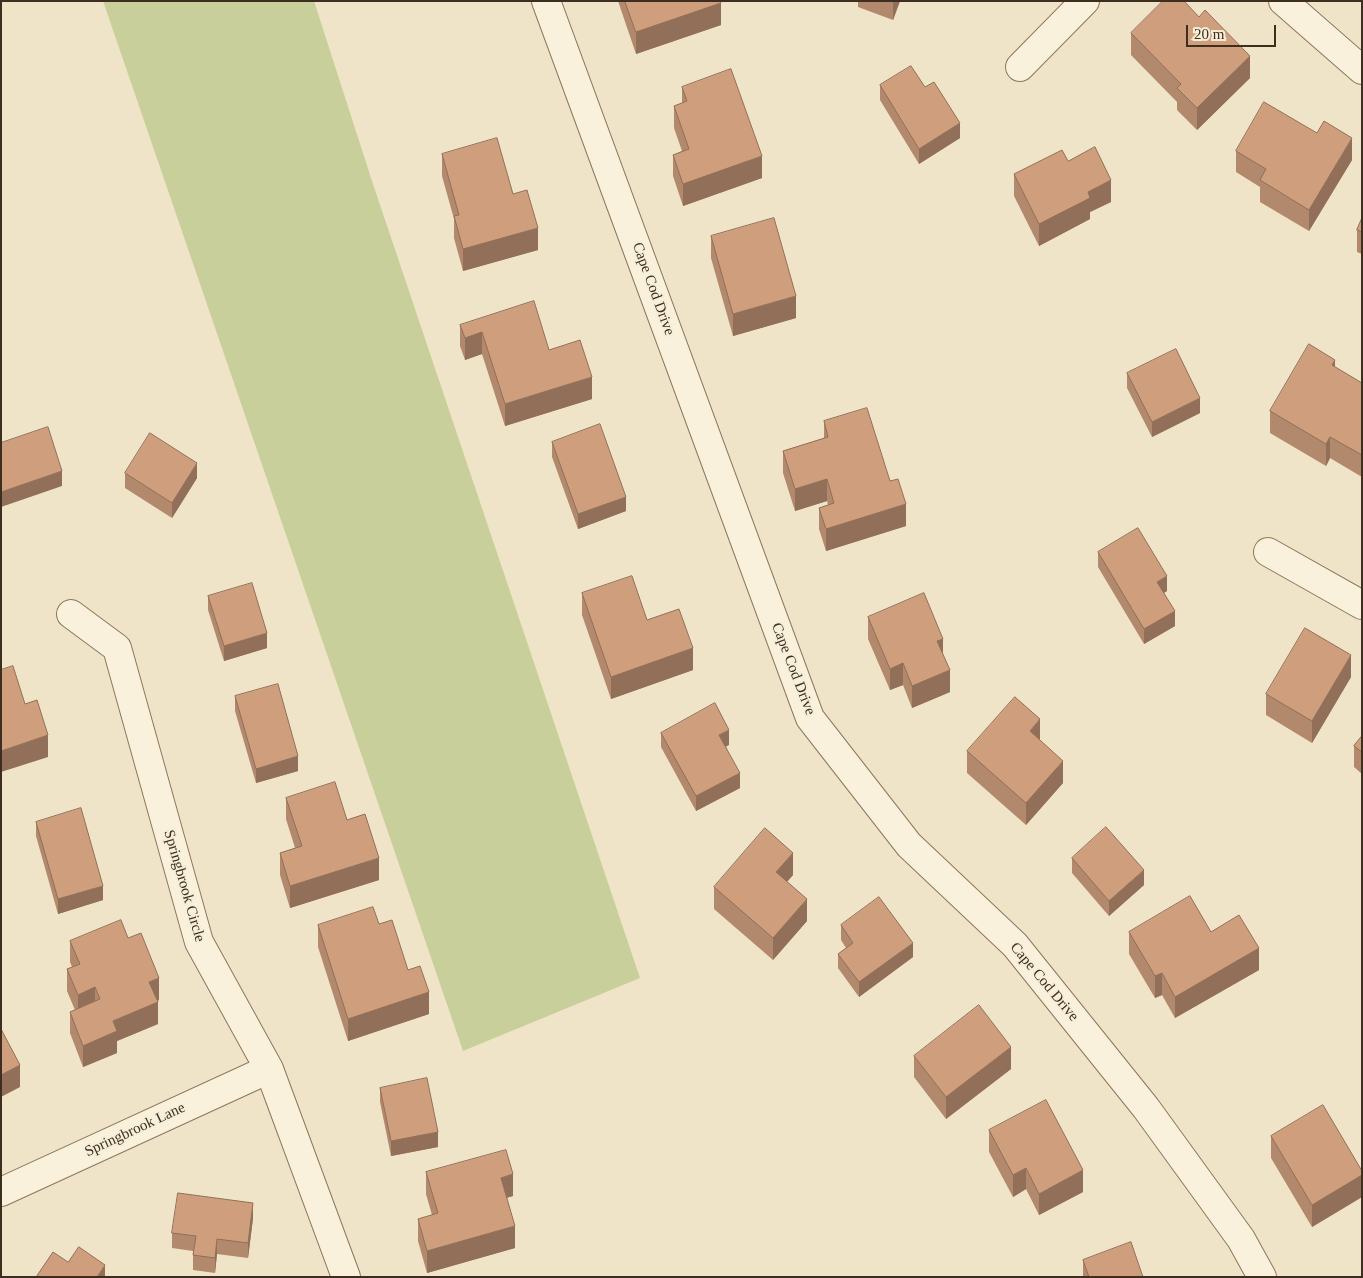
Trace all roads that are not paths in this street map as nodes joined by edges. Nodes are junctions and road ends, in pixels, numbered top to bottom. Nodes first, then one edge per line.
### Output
1 (546, 1) edge
2 (1085, 1) edge
3 (1283, 1) edge
4 (1020, 67) dead end
5 (1362, 70) edge
6 (1268, 552) dead end
7 (1362, 605) edge
8 (71, 614) dead end
9 (270, 1069) junction
10 (1, 1192) edge
11 (346, 1277) edge
12 (1262, 1277) edge

1 - 12 street, Cape Cod Drive
2 - 4 street
3 - 5 street
6 - 7 street
8 - 9 street, Springbrook Circle
9 - 10 street, Springbrook Lane
9 - 11 street, Springbrook Circle

